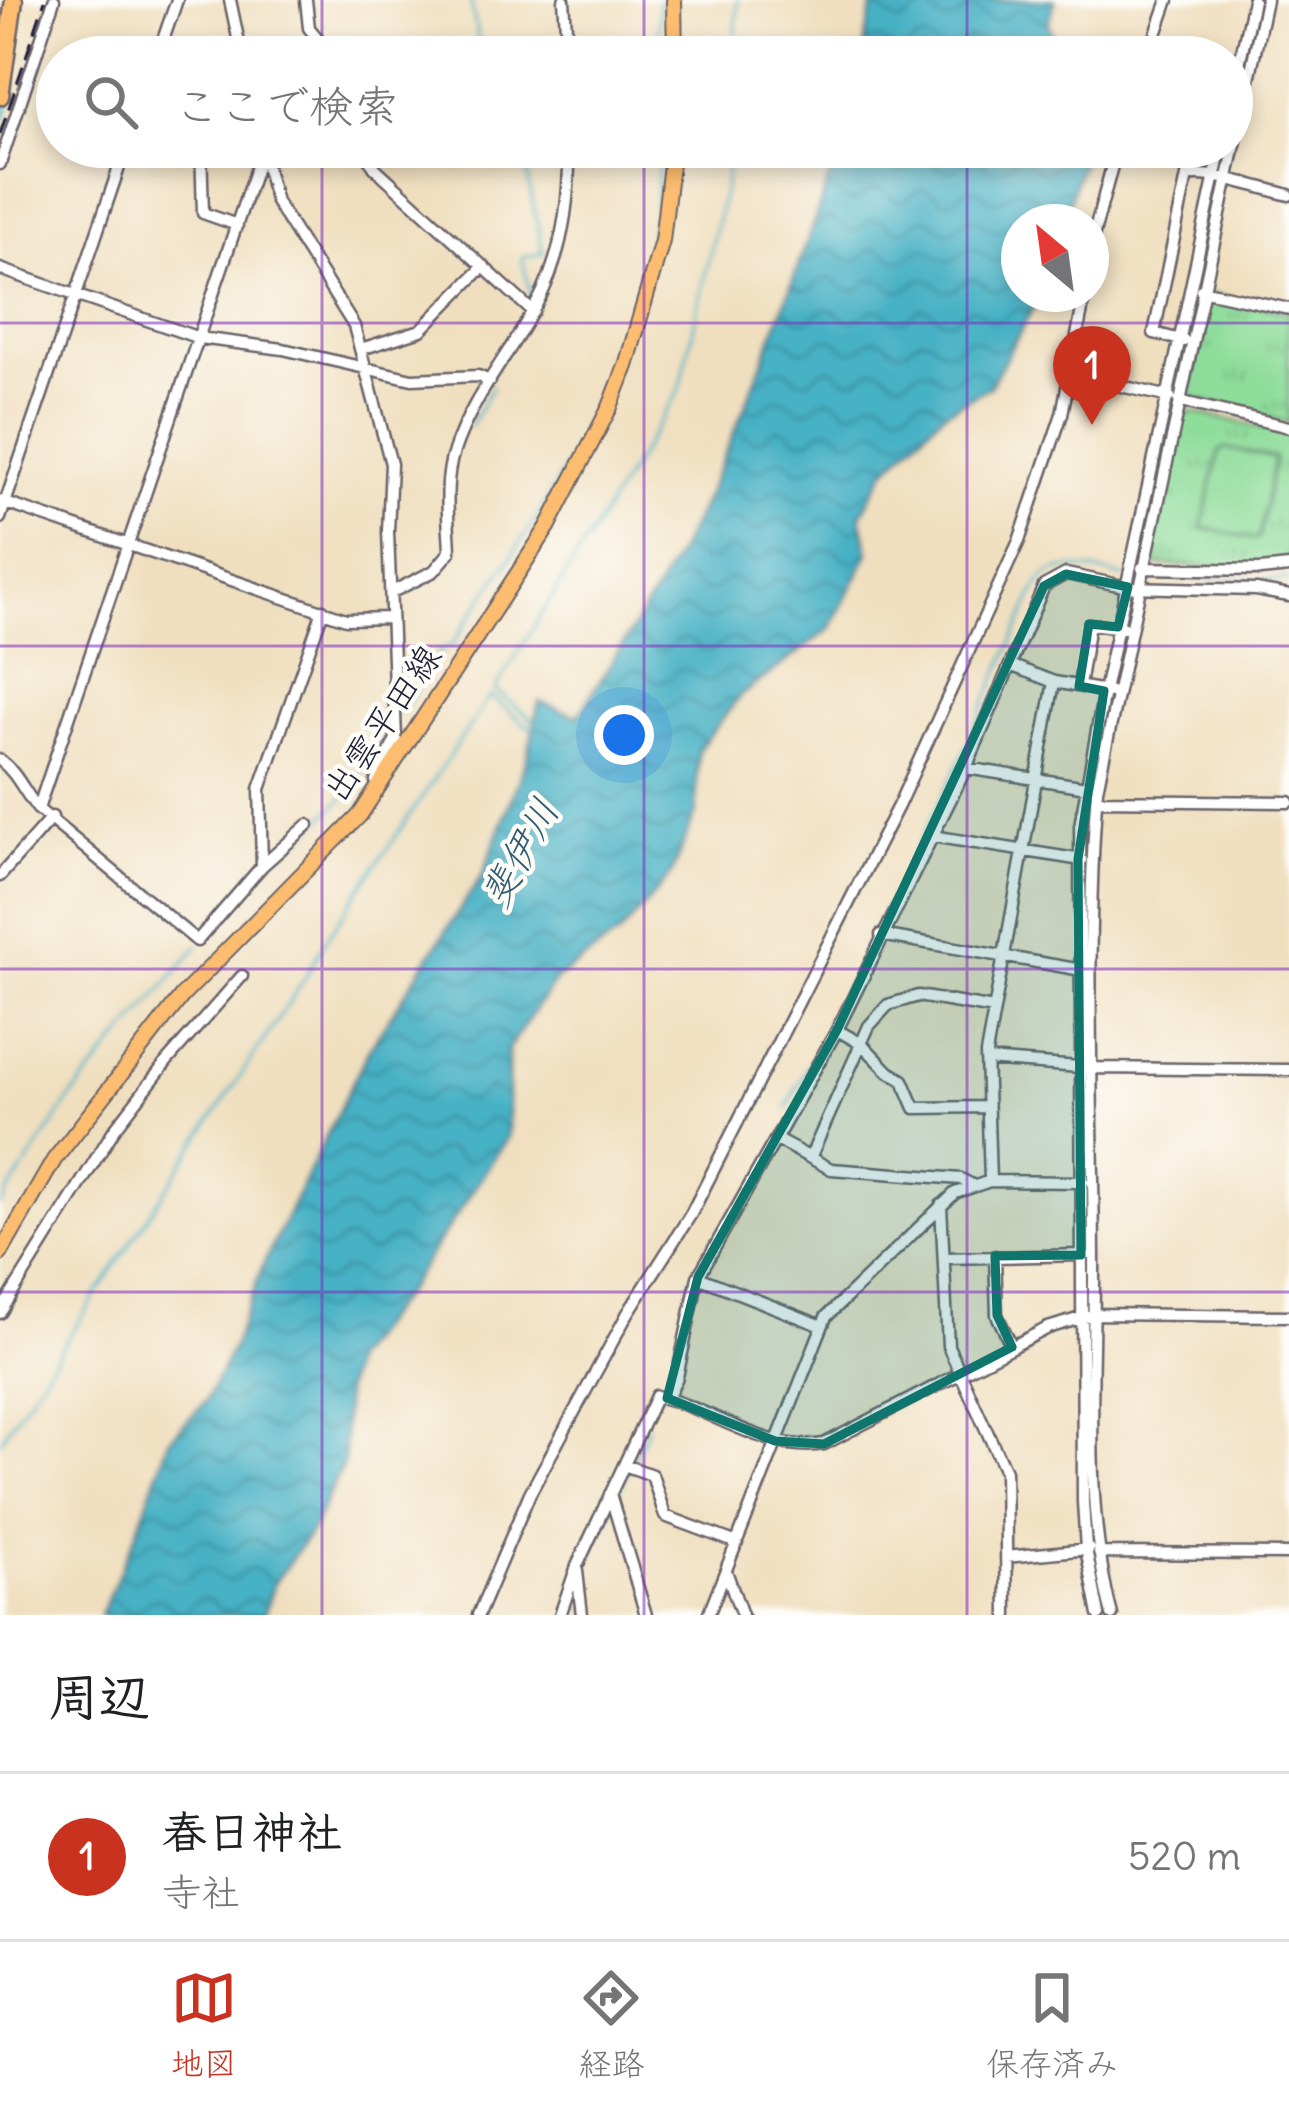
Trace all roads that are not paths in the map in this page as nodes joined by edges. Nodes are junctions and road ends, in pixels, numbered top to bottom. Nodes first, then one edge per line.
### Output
1 (54, 0) edge
2 (177, 0) edge
3 (230, 0) edge
4 (306, 0) edge
5 (564, 0) edge
6 (674, 0) edge
7 (1168, 0) edge
8 (1253, 0) edge
9 (1266, 0) edge
10 (11, 1) edge
11 (42, 36) edge
12 (165, 36) edge
13 (238, 36) edge
14 (316, 36) edge
15 (567, 36) edge
16 (675, 36) edge
17 (1155, 36) edge
18 (1245, 36) edge
19 (1253, 51) edge
20 (36, 55) edge
21 (0, 96) edge
22 (0, 164) edge
23 (119, 168) edge
24 (202, 168) edge
25 (255, 168) edge
26 (266, 168) edge
27 (375, 168) edge
28 (569, 168) edge
29 (671, 168) edge
30 (1111, 168) edge
31 (1221, 168) edge
32 (1225, 168) edge
33 (1221, 179) junction
34 (1289, 194) edge
35 (1102, 204) edge
36 (237, 225) junction
37 (484, 266) junction
38 (0, 269) edge
39 (1201, 290) junction
40 (75, 295) junction
41 (1289, 309) edge
42 (533, 312) junction
43 (1082, 312) edge
44 (199, 338) junction
45 (1184, 341) junction
46 (361, 349) junction
47 (365, 368) junction
48 (490, 380) junction
49 (1102, 382) dead end
50 (1175, 399) junction
51 (1289, 427) edge
52 (3, 502) edge
53 (1148, 515) junction
54 (0, 518) edge
55 (127, 544) junction
56 (1288, 567) edge
57 (1142, 568) junction
58 (1133, 587) junction
59 (392, 592) junction
60 (1287, 594) edge
61 (323, 610) junction
62 (391, 618) junction
63 (1123, 628) junction
64 (1010, 665) junction
65 (1054, 682) junction
66 (1079, 686) junction
67 (1110, 692) junction
68 (0, 760) edge
69 (966, 768) junction
70 (1036, 779) junction
71 (1093, 792) junction
72 (1289, 802) edge
73 (38, 808) junction
74 (360, 815) junction
75 (52, 817) junction
76 (308, 826) dead end
77 (932, 836) junction
78 (1024, 850) junction
79 (1085, 860) junction
80 (262, 866) junction
81 (0, 876) edge
82 (881, 935) junction
83 (1005, 957) junction
84 (1085, 971) junction
85 (242, 976) dead end
86 (994, 1009) junction
87 (837, 1030) junction
88 (862, 1044) junction
89 (986, 1060) junction
90 (1086, 1068) junction
91 (1289, 1070) edge
92 (987, 1107) junction
93 (777, 1141) junction
94 (810, 1158) junction
95 (990, 1181) junction
96 (1087, 1182) junction
97 (972, 1185) junction
98 (941, 1204) junction
99 (0, 1254) edge
100 (1088, 1255) junction
101 (994, 1256) junction
102 (944, 1258) junction
103 (698, 1277) junction
104 (0, 1313) edge
105 (1088, 1316) junction
106 (1289, 1316) edge
107 (822, 1326) junction
108 (1012, 1347) junction
109 (961, 1373) junction
110 (667, 1398) junction
111 (775, 1441) junction
112 (624, 1465) junction
113 (610, 1494) junction
114 (736, 1543) junction
115 (1095, 1550) junction
116 (1289, 1555) edge
117 (1006, 1557) junction
118 (577, 1566) junction
119 (726, 1571) junction
120 (1105, 1613) edge
121 (478, 1615) edge
122 (560, 1615) edge
123 (582, 1615) edge
124 (646, 1615) edge
125 (708, 1615) edge
126 (742, 1615) edge
127 (1007, 1615) edge

1 - 11 street
2 - 12 street
3 - 13 street
4 - 14 street
5 - 15 street
6 - 16 main road
7 - 17 street
8 - 18 street
9 - 19 street
10 - 21 highway
20 - 22 street
23 - 40 street
24 - 36 street
25 - 36 street
26 - 46 street
27 - 37 street
28 - 42 street
29 - 74 main road, 出雲平田線
30 - 35 street
31 - 33 street
32 - 33 street
33 - 34 street
33 - 39 street
33 - 45 street
33 - 45 street
36 - 44 street
37 - 42 street
37 - 46 street
38 - 40 street
39 - 41 street
39 - 45 street
40 - 44 street
40 - 52 street
42 - 48 street
43 - 121 street
44 - 47 street
44 - 55 street
45 - 50 street
46 - 47 street
47 - 48 street
47 - 59 street
48 - 59 street
49 - 50 street
50 - 51 street
50 - 53 street
52 - 54 street
52 - 55 street
53 - 57 street
53 - 58 street
55 - 61 street
55 - 73 street
56 - 57 street
56 - 60 street
57 - 58 street
58 - 60 street
58 - 63 street
58 - 64 street
59 - 62 street
61 - 62 street
61 - 80 street
62 - 74 street
63 - 66 street
63 - 67 street
64 - 65 street
64 - 69 street
65 - 66 street
65 - 70 street
66 - 67 street
67 - 71 street
68 - 73 street
69 - 70 street
69 - 77 street
70 - 71 street
70 - 78 street
71 - 72 street
71 - 79 street
73 - 75 street
74 - 99 main road, 出雲平田線
75 - 80 street
75 - 81 street
76 - 80 street
77 - 78 street
77 - 82 street
78 - 79 street
78 - 83 street
79 - 84 street
82 - 83 street
82 - 87 street
83 - 84 street
83 - 86 street
84 - 90 street
85 - 104 street
86 - 88 street
86 - 89 street
87 - 88 street
87 - 93 street
88 - 92 street
88 - 94 street
89 - 90 street
89 - 92 street
90 - 91 street
90 - 96 street
92 - 95 street
93 - 94 street
93 - 103 street
94 - 97 street
95 - 96 street
95 - 97 street
96 - 100 street
97 - 98 street
98 - 102 street
98 - 107 street
100 - 101 street
100 - 105 street
101 - 102 street
101 - 108 street
102 - 109 street
103 - 107 street
103 - 110 street
105 - 106 street
105 - 108 street
105 - 115 street
107 - 111 street
108 - 109 street
109 - 111 street
109 - 117 street
110 - 111 street
110 - 112 street
111 - 114 street
112 - 113 street
112 - 114 street
113 - 118 street
113 - 124 street
114 - 119 street
115 - 116 street
115 - 117 street
115 - 120 street
117 - 127 street
118 - 122 street
118 - 123 street
119 - 125 street
119 - 126 street

